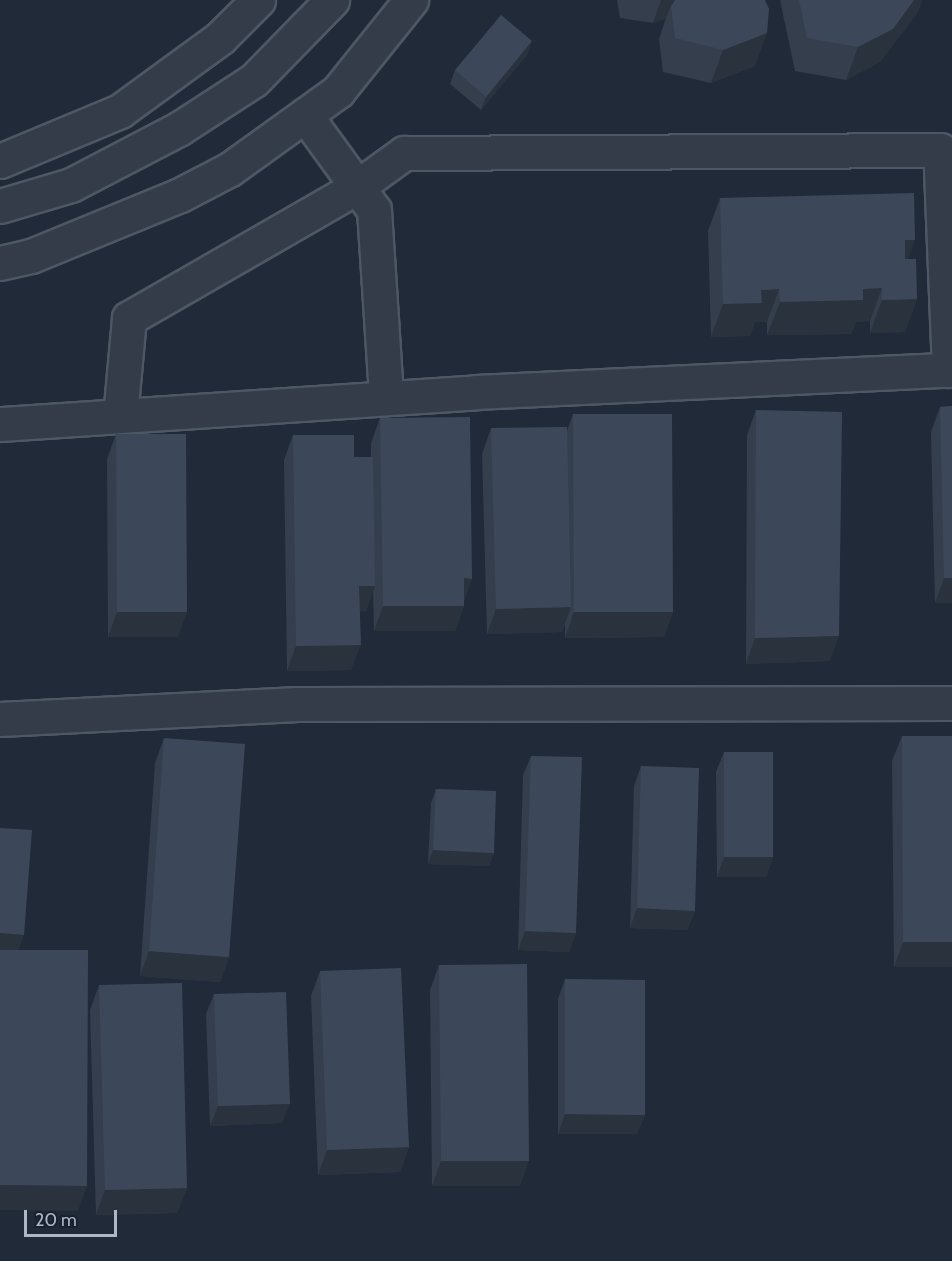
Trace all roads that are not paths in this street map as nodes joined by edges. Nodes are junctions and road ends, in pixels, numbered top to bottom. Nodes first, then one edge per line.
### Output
1 (258, 0) edge
2 (332, 0) edge
3 (411, 0) edge
4 (305, 115) junction
5 (0, 161) edge
6 (357, 187) junction
7 (0, 206) edge
8 (0, 263) edge
9 (386, 398) junction
10 (120, 416) junction
11 (0, 424) edge
12 (952, 703) edge
13 (0, 718) edge

1 - 5 street
2 - 7 street
3 - 4 street
4 - 6 street
4 - 8 street
6 - 9 street
6 - 9 street
6 - 10 street
9 - 10 street
10 - 11 street
12 - 13 street

